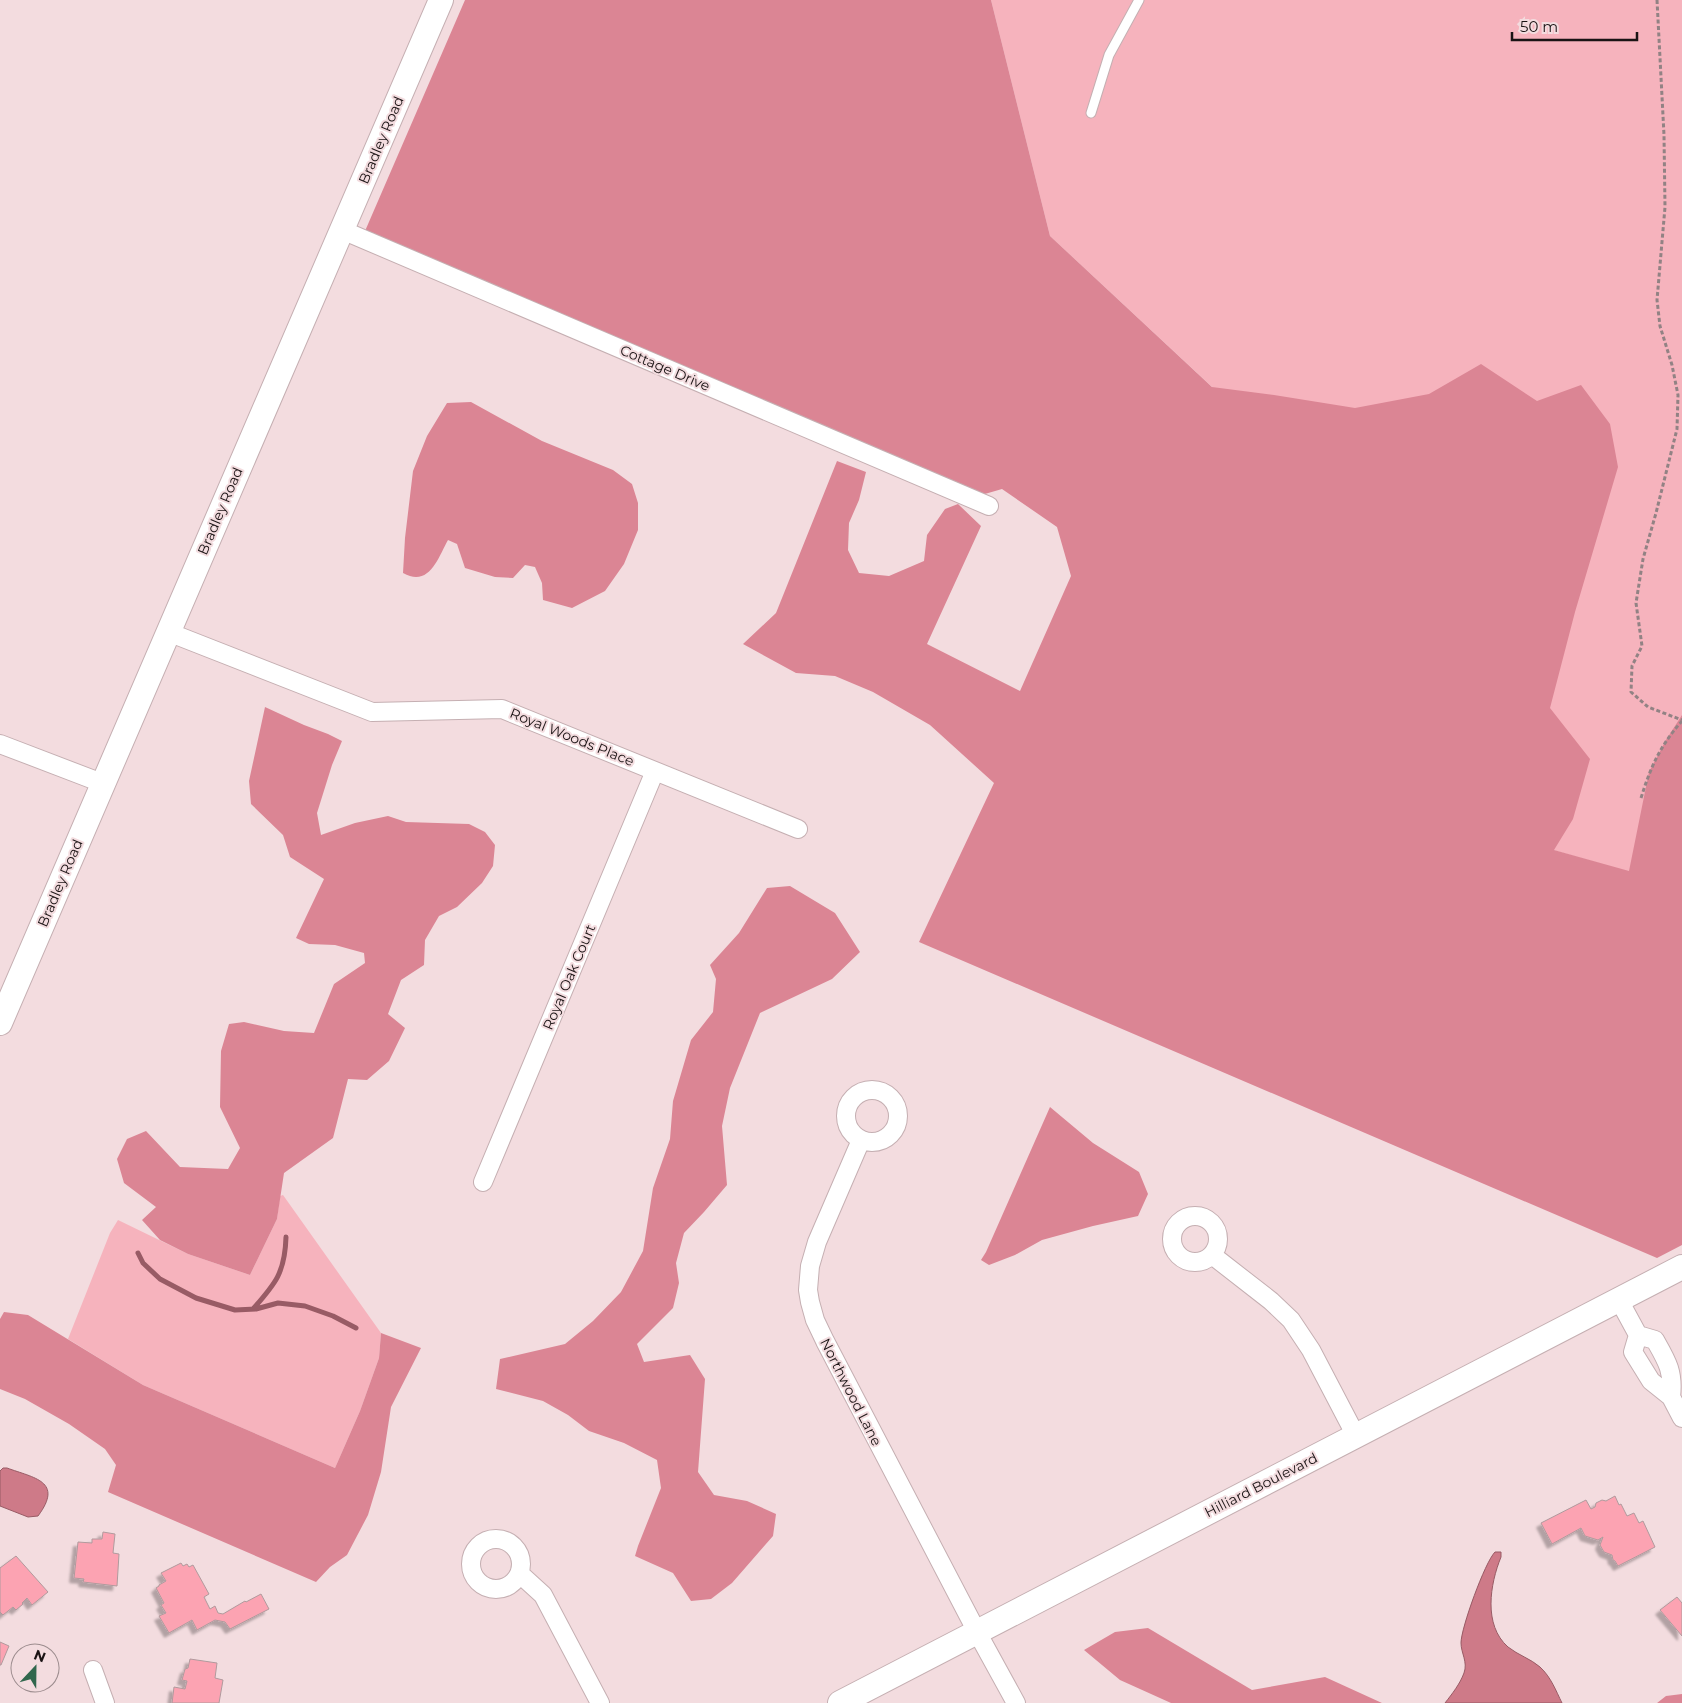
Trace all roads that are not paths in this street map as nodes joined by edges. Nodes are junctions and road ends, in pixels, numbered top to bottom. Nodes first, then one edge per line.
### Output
1 (441, 0) edge
2 (1139, 0) edge
3 (1090, 113) dead end
4 (342, 230) junction
5 (989, 506) dead end
6 (168, 632) junction
7 (0, 744) edge
8 (655, 771) junction
9 (102, 783) junction
10 (798, 829) dead end
11 (0, 1023) edge
12 (861, 1140) dead end
13 (483, 1182) dead end
14 (1212, 1255) dead end
15 (1682, 1267) edge
16 (1619, 1300) junction
17 (1638, 1335) junction
18 (1671, 1397) junction
19 (1682, 1418) edge
20 (1356, 1436) junction
21 (520, 1574) dead end
22 (977, 1632) junction
23 (92, 1670) dead end
24 (105, 1703) edge
25 (600, 1703) edge
26 (840, 1703) edge
27 (1016, 1703) edge

1 - 4 street, Bradley Road
2 - 3 lane
4 - 5 street, Cottage Drive
4 - 6 street, Bradley Road
6 - 8 street, Royal Woods Place
6 - 9 street, Bradley Road
7 - 9 street
8 - 10 street, Royal Woods Place
8 - 13 street, Royal Oak Court
9 - 11 street, Bradley Road
12 - 22 street, Northwood Lane
14 - 20 street
15 - 16 street, Hilliard Boulevard
16 - 17 street
16 - 20 street, Hilliard Boulevard
17 - 18 street
17 - 18 street
18 - 19 street
20 - 22 street, Hilliard Boulevard
21 - 25 street
22 - 26 street, Hilliard Boulevard
22 - 27 street, Northwood Lane
23 - 24 street

